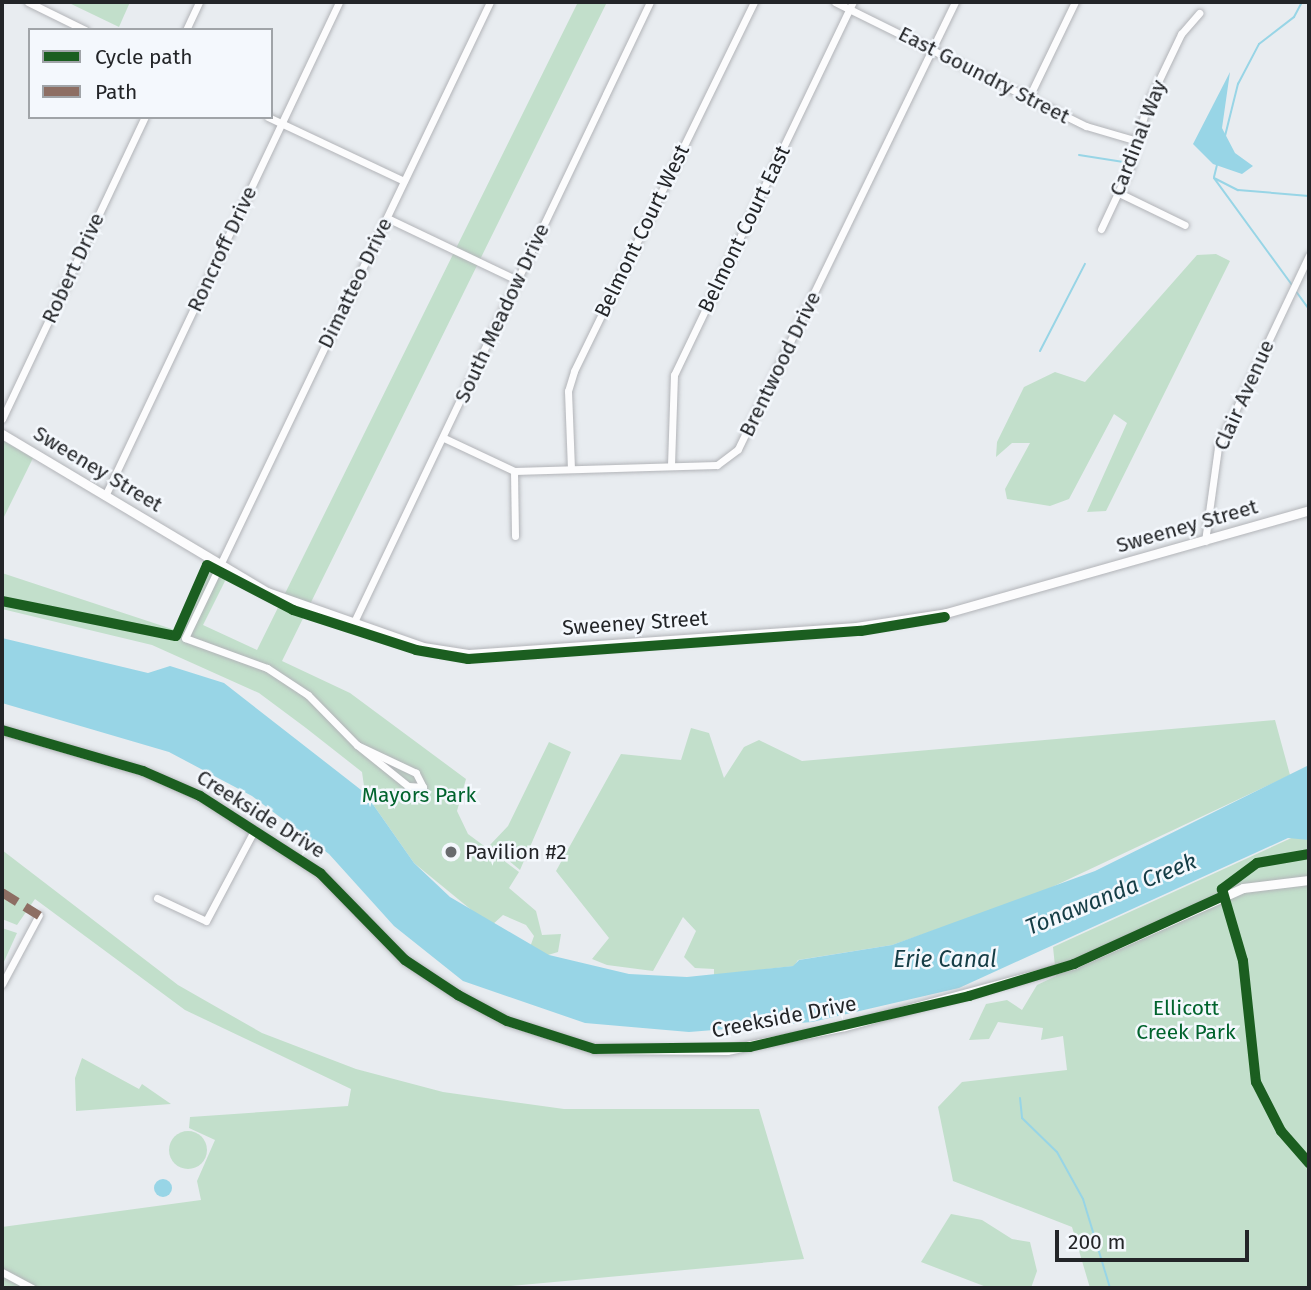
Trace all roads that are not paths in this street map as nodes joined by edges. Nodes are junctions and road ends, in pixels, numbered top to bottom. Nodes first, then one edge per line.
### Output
1 (28, 2) edge
2 (199, 2) edge
3 (339, 2) edge
4 (491, 2) edge
5 (650, 2) edge
6 (754, 2) edge
7 (835, 2) edge
8 (955, 2) edge
9 (1076, 2) edge
10 (851, 5) edge
11 (1199, 13) dead end
12 (81, 28) edge
13 (187, 28) edge
14 (933, 49) junction
15 (1029, 97) junction
16 (144, 119) edge
17 (272, 119) edge
18 (281, 123) junction
19 (1136, 141) junction
20 (404, 181) junction
21 (1119, 193) junction
22 (387, 218) junction
23 (1185, 225) dead end
24 (1101, 229) dead end
25 (1309, 255) edge
26 (517, 280) junction
27 (2, 419) edge
28 (2, 434) edge
29 (444, 438) junction
30 (671, 465) junction
31 (570, 469) junction
32 (514, 471) junction
33 (105, 496) junction
34 (1309, 510) edge
35 (515, 536) dead end
36 (1205, 541) junction
37 (220, 564) junction
38 (353, 624) junction
39 (2, 730) edge
40 (357, 745) junction
41 (255, 829) junction
42 (1309, 880) edge
43 (157, 898) dead end
44 (39, 915) dead end
45 (2, 984) edge
46 (2, 1272) edge
47 (32, 1288) edge

1 - 12 street
2 - 13 street
3 - 18 street, Roncroff Drive
4 - 20 street, Dimatteo Drive
5 - 26 street, South Meadow Drive
6 - 31 street, Belmont Court West
7 - 10 street, East Goundry Street
8 - 14 street, Brentwood Drive
9 - 15 street
10 - 14 street, East Goundry Street
10 - 30 street, Belmont Court East
11 - 19 street, Cardinal Way
14 - 15 street, East Goundry Street
14 - 30 street, Brentwood Drive
15 - 19 street, East Goundry Street
16 - 27 street, Robert Drive
17 - 18 street
18 - 20 street
18 - 33 street, Roncroff Drive
19 - 21 street, Cardinal Way
20 - 22 street, Dimatteo Drive
21 - 23 street
21 - 24 street, Cardinal Way
22 - 26 street
22 - 37 street, Dimatteo Drive
25 - 36 street, Clair Avenue
26 - 29 street, South Meadow Drive
28 - 33 street, Sweeney Street
29 - 32 street, Brentwood Drive
29 - 38 street, South Meadow Drive
30 - 31 street, Brentwood Drive
31 - 32 street, Brentwood Drive
32 - 35 street
33 - 37 street, Sweeney Street
34 - 36 street, Sweeney Street
36 - 38 street, Sweeney Street
37 - 38 street, Sweeney Street
37 - 40 street, Dimatteo Drive
39 - 41 street, Creekside Drive
40 - 40 street
41 - 42 street, Creekside Drive
41 - 43 street
44 - 45 street
46 - 47 street

